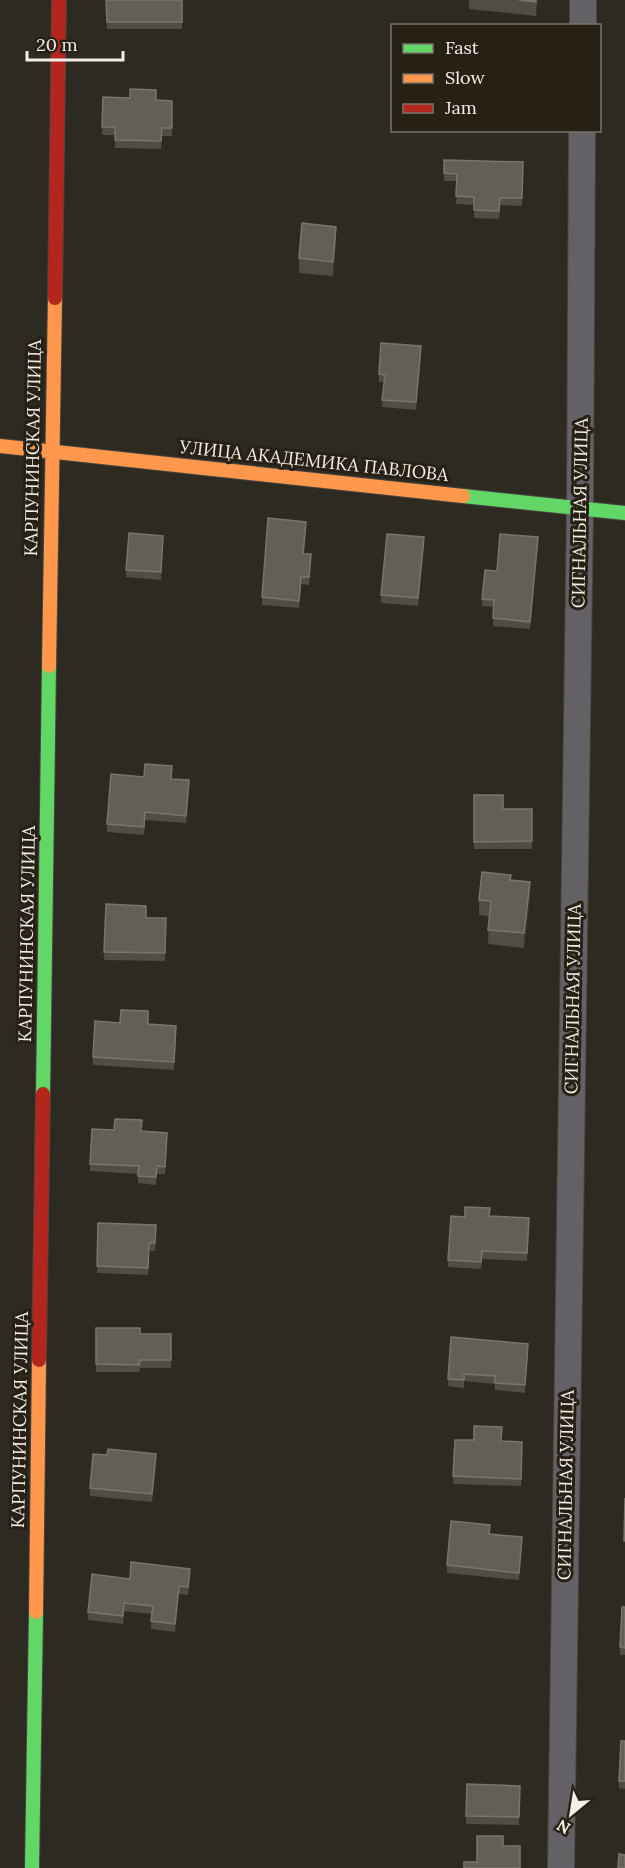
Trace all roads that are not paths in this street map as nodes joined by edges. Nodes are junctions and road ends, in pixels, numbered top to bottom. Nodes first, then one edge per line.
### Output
1 (59, 0) edge
2 (583, 0) edge
3 (583, 24) edge
4 (582, 132) edge
5 (0, 446) edge
6 (51, 451) junction
7 (580, 508) junction
8 (625, 513) edge
9 (32, 1868) edge
10 (561, 1868) edge

1 - 6 street, КАРПУНИНСКАЯ УЛИЦА
2 - 3 street
4 - 7 street, СИГНАЛЬНАЯ УЛИЦА
5 - 6 street, УЛИЦА АКАДЕМИКА ПАВЛОВА
6 - 7 street, УЛИЦА АКАДЕМИКА ПАВЛОВА
6 - 9 street, КАРПУНИНСКАЯ УЛИЦА
7 - 8 street, УЛИЦА АКАДЕМИКА ПАВЛОВА
7 - 10 street, СИГНАЛЬНАЯ УЛИЦА

